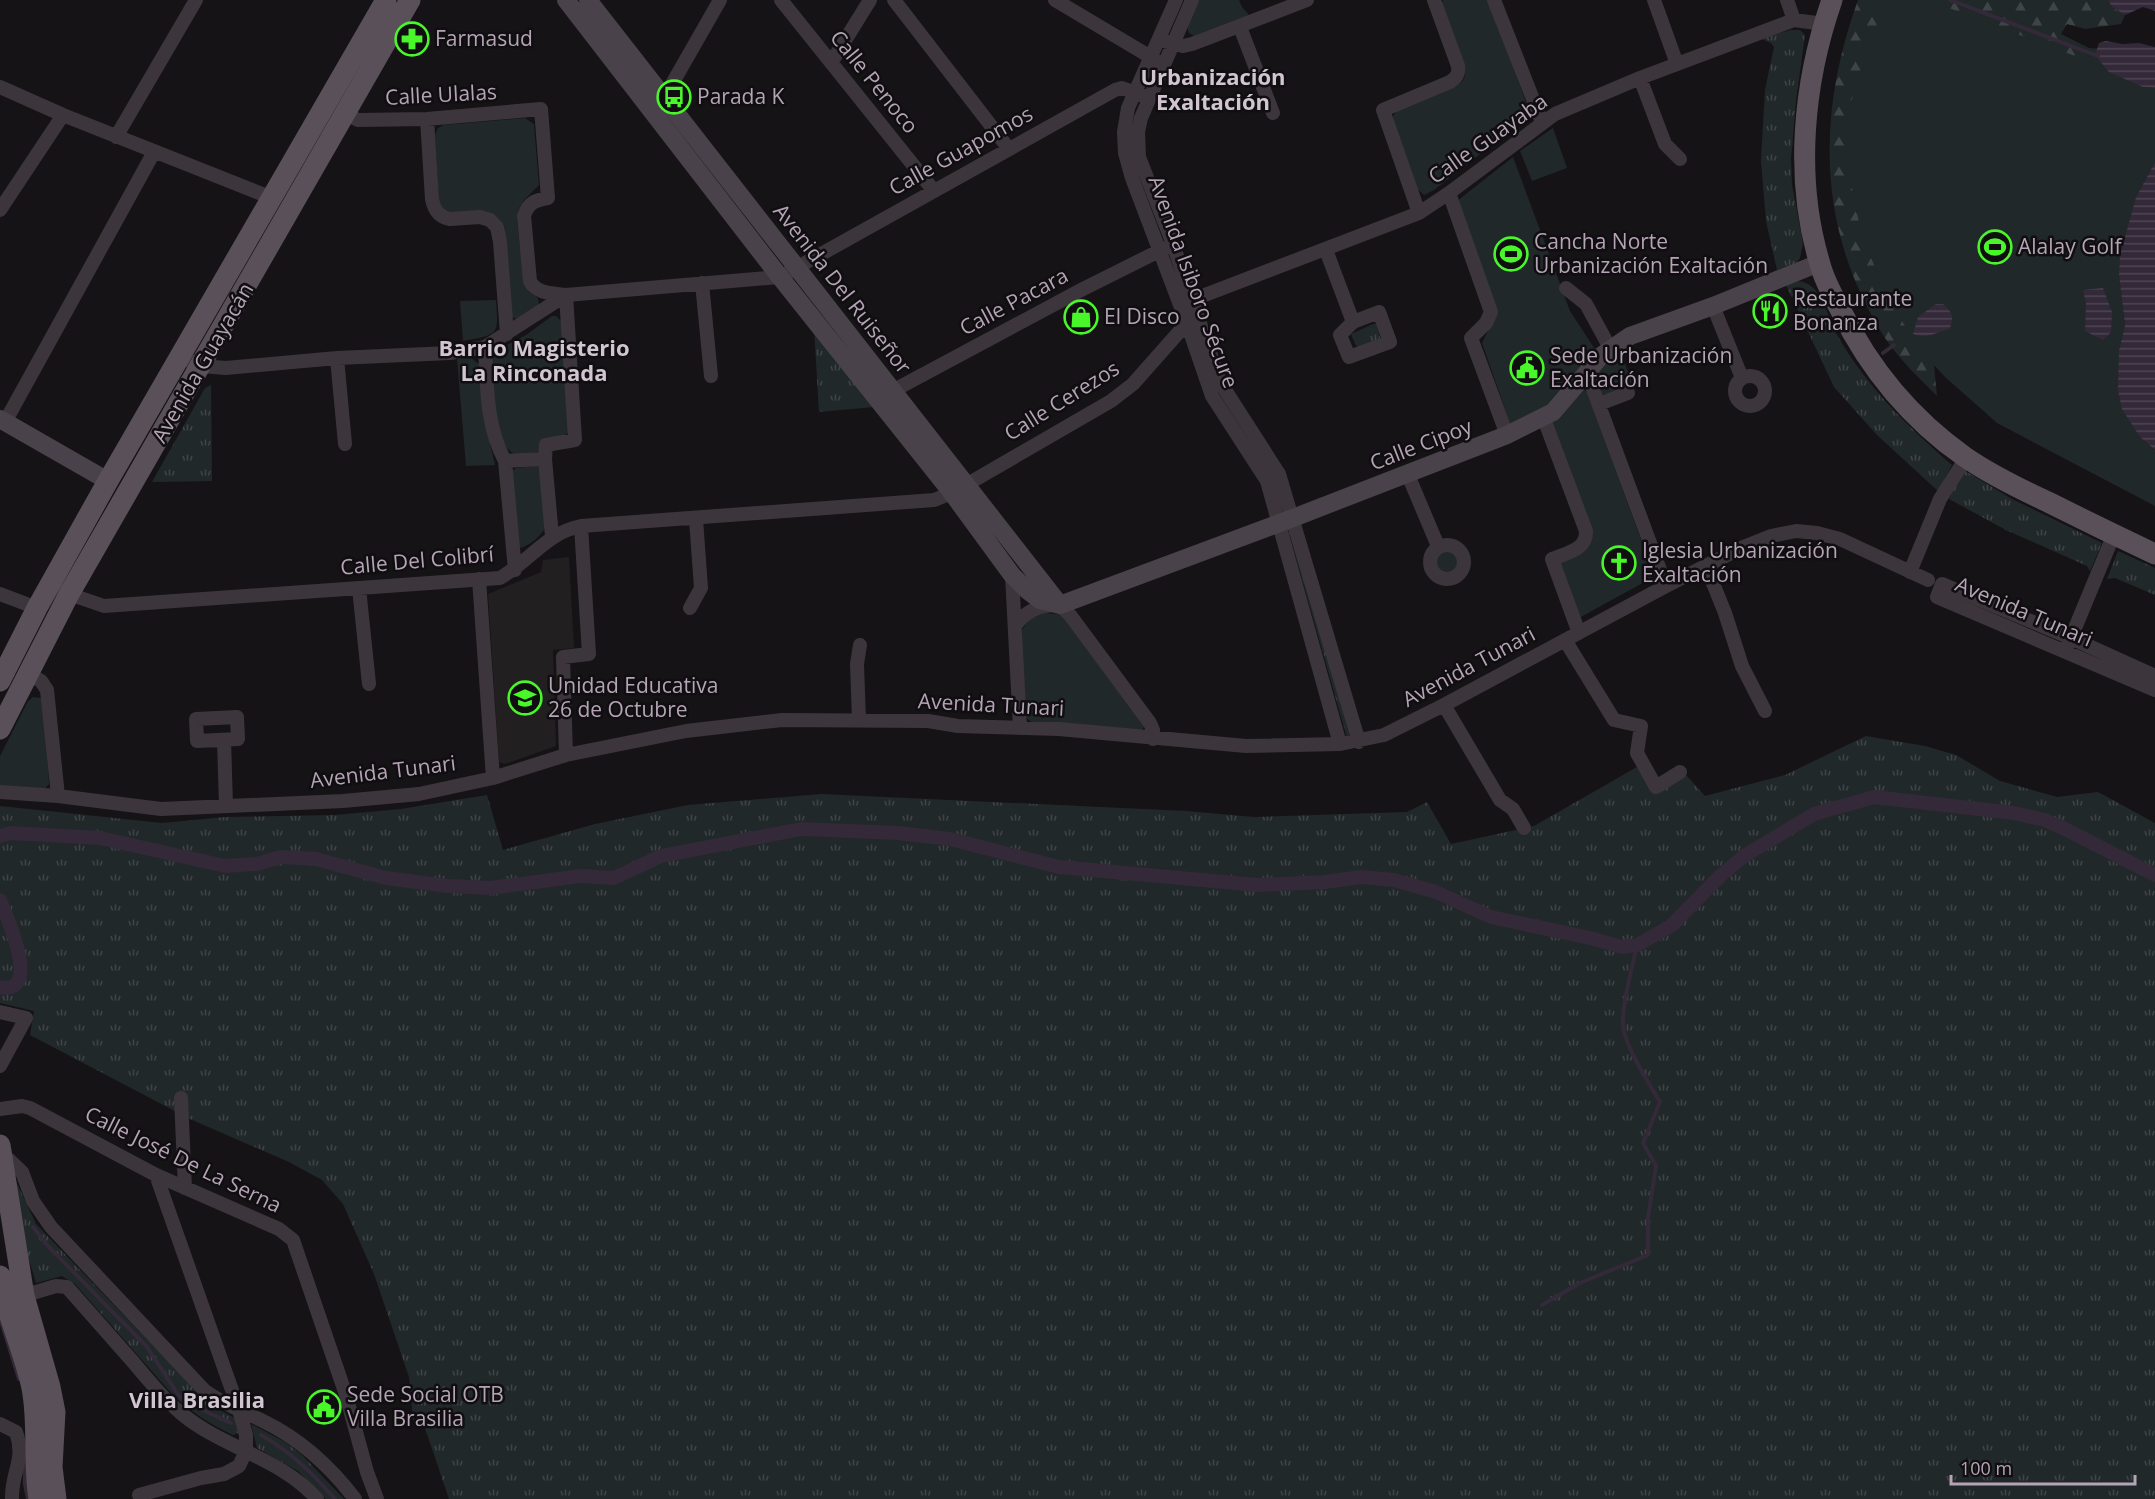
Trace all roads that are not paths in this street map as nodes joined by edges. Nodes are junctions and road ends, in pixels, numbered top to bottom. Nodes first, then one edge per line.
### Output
1 (196, 0) edge
2 (386, 0) edge
3 (410, 0) edge
4 (566, 0) edge
5 (588, 0) edge
6 (720, 0) edge
7 (781, 0) edge
8 (870, 0) edge
9 (894, 0) edge
10 (1055, 0) edge
11 (1176, 0) edge
12 (1192, 0) edge
13 (1307, 0) edge
14 (1434, 0) edge
15 (1494, 0) edge
16 (1654, 0) edge
17 (1787, 0) edge
18 (1832, 0) edge
19 (1794, 20) junction
20 (1824, 24) junction
21 (1240, 27) junction
22 (1166, 42) junction
23 (1158, 61) junction
24 (831, 63) junction
25 (1677, 64) junction
26 (1640, 78) junction
27 (0, 87) edge
28 (1135, 93) junction
29 (1150, 98) junction
30 (658, 103) junction
31 (1273, 113) dead end
32 (346, 114) junction
33 (63, 115) junction
34 (427, 119) junction
35 (1542, 122) junction
36 (116, 137) junction
37 (1009, 149) junction
38 (154, 152) junction
39 (1680, 159) dead end
40 (934, 190) junction
41 (1449, 193) junction
42 (272, 198) junction
43 (0, 210) edge
44 (1419, 213) junction
45 (1173, 244) junction
46 (1326, 250) junction
47 (1158, 251) junction
48 (1819, 263) junction
49 (788, 272) junction
50 (702, 283) junction
51 (1566, 288) dead end
52 (566, 295) junction
53 (1186, 302) junction
54 (1713, 306) junction
55 (1353, 322) dead end
56 (1194, 323) junction
57 (507, 334) junction
58 (485, 347) junction
59 (1610, 348) junction
60 (181, 357) junction
61 (337, 358) junction
62 (201, 366) junction
63 (1587, 373) junction
64 (711, 376) dead end
65 (1742, 378) dead end
66 (1628, 393) dead end
67 (885, 395) junction
68 (1599, 404) junction
69 (1544, 418) junction
70 (2, 421) edge
71 (1507, 435) junction
72 (345, 444) dead end
73 (1966, 458) junction
74 (545, 459) junction
75 (505, 461) junction
76 (1408, 475) junction
77 (108, 481) junction
78 (959, 489) junction
79 (696, 519) junction
80 (1287, 520) junction
81 (581, 526) junction
82 (2114, 534) junction
83 (552, 536) junction
84 (1438, 546) dead end
85 (2155, 554) edge
86 (1706, 566) junction
87 (514, 570) junction
88 (1910, 573) junction
89 (1012, 575) junction
90 (479, 579) junction
91 (1928, 580) dead end
92 (1666, 586) junction
93 (359, 588) junction
94 (0, 594) edge
95 (69, 594) junction
96 (1060, 605) junction
97 (37, 608) junction
98 (690, 608) dead end
99 (1015, 626) junction
100 (1580, 633) junction
101 (2071, 638) junction
102 (1565, 640) junction
103 (860, 645) dead end
104 (2065, 652) junction
105 (28, 674) junction
106 (2155, 676) edge
107 (0, 681) edge
108 (369, 684) dead end
109 (2155, 690) edge
110 (1444, 705) junction
111 (1765, 711) dead end
112 (859, 720) junction
113 (1020, 728) junction
114 (0, 729) edge
115 (1153, 739) junction
116 (224, 740) dead end
117 (1359, 742) junction
118 (1340, 744) junction
119 (566, 755) junction
120 (1680, 772) dead end
121 (493, 778) junction
122 (0, 792) edge
123 (58, 796) junction
124 (226, 806) junction
125 (1524, 828) dead end
126 (0, 1012) edge
127 (0, 1066) edge
128 (181, 1098) dead end
129 (0, 1109) edge
130 (0, 1150) edge
131 (156, 1175) junction
132 (185, 1188) junction
133 (0, 1276) edge
134 (14, 1298) junction
135 (239, 1410) junction
136 (46, 1415) junction
137 (0, 1424) edge
138 (16, 1432) junction
139 (246, 1451) junction
140 (139, 1495) dead end
141 (12, 1499) edge
142 (39, 1499) edge
143 (56, 1499) edge
144 (317, 1499) edge
145 (355, 1499) edge
146 (377, 1499) edge

1 - 36 street
2 - 42 main road, Avenida Guayacán
3 - 32 main road, Avenida Guayacán
4 - 30 main road, Avenida Del Ruiseñor
5 - 30 main road, Avenida Del Ruiseñor
6 - 30 street
7 - 24 street, Calle Penoco
8 - 24 street
9 - 37 street
10 - 23 street
11 - 22 street, Avenida Isiboro Sécure
12 - 22 street, Avenida Isiboro Sécure
13 - 21 street
14 - 44 street
15 - 35 street
16 - 25 street
17 - 19 street
18 - 20 main road
19 - 20 street, Calle Guayaba
19 - 25 street, Calle Guayaba
20 - 48 main road
21 - 22 street
21 - 31 street
22 - 23 street, Avenida Isiboro Sécure
23 - 28 street, Avenida Isiboro Sécure
23 - 29 street, Avenida Isiboro Sécure
24 - 40 street, Calle Penoco
25 - 26 street, Calle Guayaba
26 - 35 street, Calle Guayaba
26 - 39 street
27 - 33 street
28 - 29 street, Calle Guapomos
28 - 37 street, Calle Guapomos
28 - 47 street, Avenida Isiboro Sécure
29 - 45 street, Avenida Isiboro Sécure
30 - 49 main road, Avenida Del Ruiseñor
32 - 34 street, Calle Ulalas
32 - 62 main road, Avenida Guayacán
33 - 36 street
33 - 43 street
34 - 52 street, Calle Ulalas
34 - 57 street
35 - 41 street, Calle Guayaba
36 - 38 street
37 - 40 street, Calle Guapomos
38 - 42 street
38 - 70 street
40 - 49 street, Calle Guapomos
41 - 44 street, Calle Guayaba
41 - 71 street
42 - 60 main road, Avenida Guayacán
44 - 46 street, Calle Guayaba
45 - 47 street, Calle Pacara
45 - 53 street, Avenida Isiboro Sécure
46 - 53 street, Calle Guayaba
46 - 55 street
47 - 53 street, Avenida Isiboro Sécure
47 - 67 street, Calle Pacara
48 - 54 main road, Calle Cipoy
48 - 73 main road
49 - 50 street
49 - 67 main road, Avenida Del Ruiseñor
50 - 52 street
50 - 64 street
51 - 59 street
52 - 57 street
52 - 74 street
53 - 56 street, Avenida Isiboro Sécure
54 - 59 main road, Calle Cipoy
54 - 65 street
56 - 78 street, Calle Cerezos
56 - 80 street, Avenida Isiboro Sécure
57 - 58 street
58 - 61 street
58 - 75 street
59 - 63 main road, Calle Cipoy
60 - 62 street
60 - 77 main road, Avenida Guayacán
61 - 62 street
61 - 72 street
62 - 95 main road, Avenida Guayacán
63 - 68 street
63 - 69 main road, Calle Cipoy
66 - 68 street
67 - 78 main road, Avenida Del Ruiseñor
68 - 92 street
69 - 71 main road, Calle Cipoy
69 - 100 street
70 - 77 main road
71 - 76 main road, Calle Cipoy
73 - 82 main road
73 - 88 street
74 - 75 street
74 - 83 street
75 - 87 street
76 - 80 main road, Calle Cipoy
76 - 84 street
77 - 97 main road, Avenida Guayacán
78 - 79 street, Calle Del Colibrí
78 - 89 main road, Avenida Del Ruiseñor
78 - 96 main road, Avenida Del Ruiseñor
79 - 81 street, Calle Del Colibrí
79 - 98 street
80 - 96 main road, Calle Cipoy
80 - 117 street, Avenida Isiboro Sécure
80 - 118 street, Avenida Isiboro Sécure
81 - 83 street, Calle Del Colibrí
81 - 119 street
82 - 85 main road
82 - 101 street
83 - 87 street, Calle Del Colibrí
86 - 88 street, Avenida Tunari
86 - 92 street, Avenida Tunari
86 - 111 street
87 - 90 street, Calle Del Colibrí
88 - 91 street, Avenida Tunari
89 - 96 main road, Avenida Del Ruiseñor
89 - 99 street
90 - 93 street, Calle Del Colibrí
90 - 121 street
92 - 100 street, Avenida Tunari
93 - 95 street, Calle Del Colibrí
93 - 108 street
94 - 97 street
95 - 105 main road, Avenida Guayacán
96 - 99 street, Calle Cipoy
96 - 115 street, Avenida Del Ruiseñor
97 - 107 main road, Avenida Guayacán
99 - 113 street
100 - 102 street, Avenida Tunari
101 - 104 street
101 - 104 street, Avenida Tunari
101 - 106 street, Avenida Tunari
102 - 110 street, Avenida Tunari
102 - 120 street
103 - 112 street
104 - 109 street, Avenida Tunari
105 - 114 main road, Avenida Guayacán
105 - 123 street
110 - 117 street, Avenida Tunari
110 - 125 street
112 - 113 street, Avenida Tunari
112 - 119 street, Avenida Tunari
113 - 115 street, Avenida Tunari
115 - 118 street, Avenida Tunari
116 - 124 street
117 - 118 street, Avenida Tunari
119 - 121 street, Avenida Tunari
121 - 124 street, Avenida Tunari
122 - 123 street, Avenida Tunari
123 - 124 street, Avenida Tunari
126 - 127 street
128 - 132 street
129 - 131 street, Calle José De La Serna
130 - 134 main road
130 - 135 street
131 - 132 street, Calle José De La Serna
131 - 135 street
132 - 146 street, Calle José De La Serna
133 - 134 main road
134 - 136 main road
134 - 139 street
135 - 139 street
135 - 145 street
136 - 138 street
136 - 142 main road
136 - 143 main road
137 - 138 street
138 - 141 street
139 - 140 street
139 - 144 street

